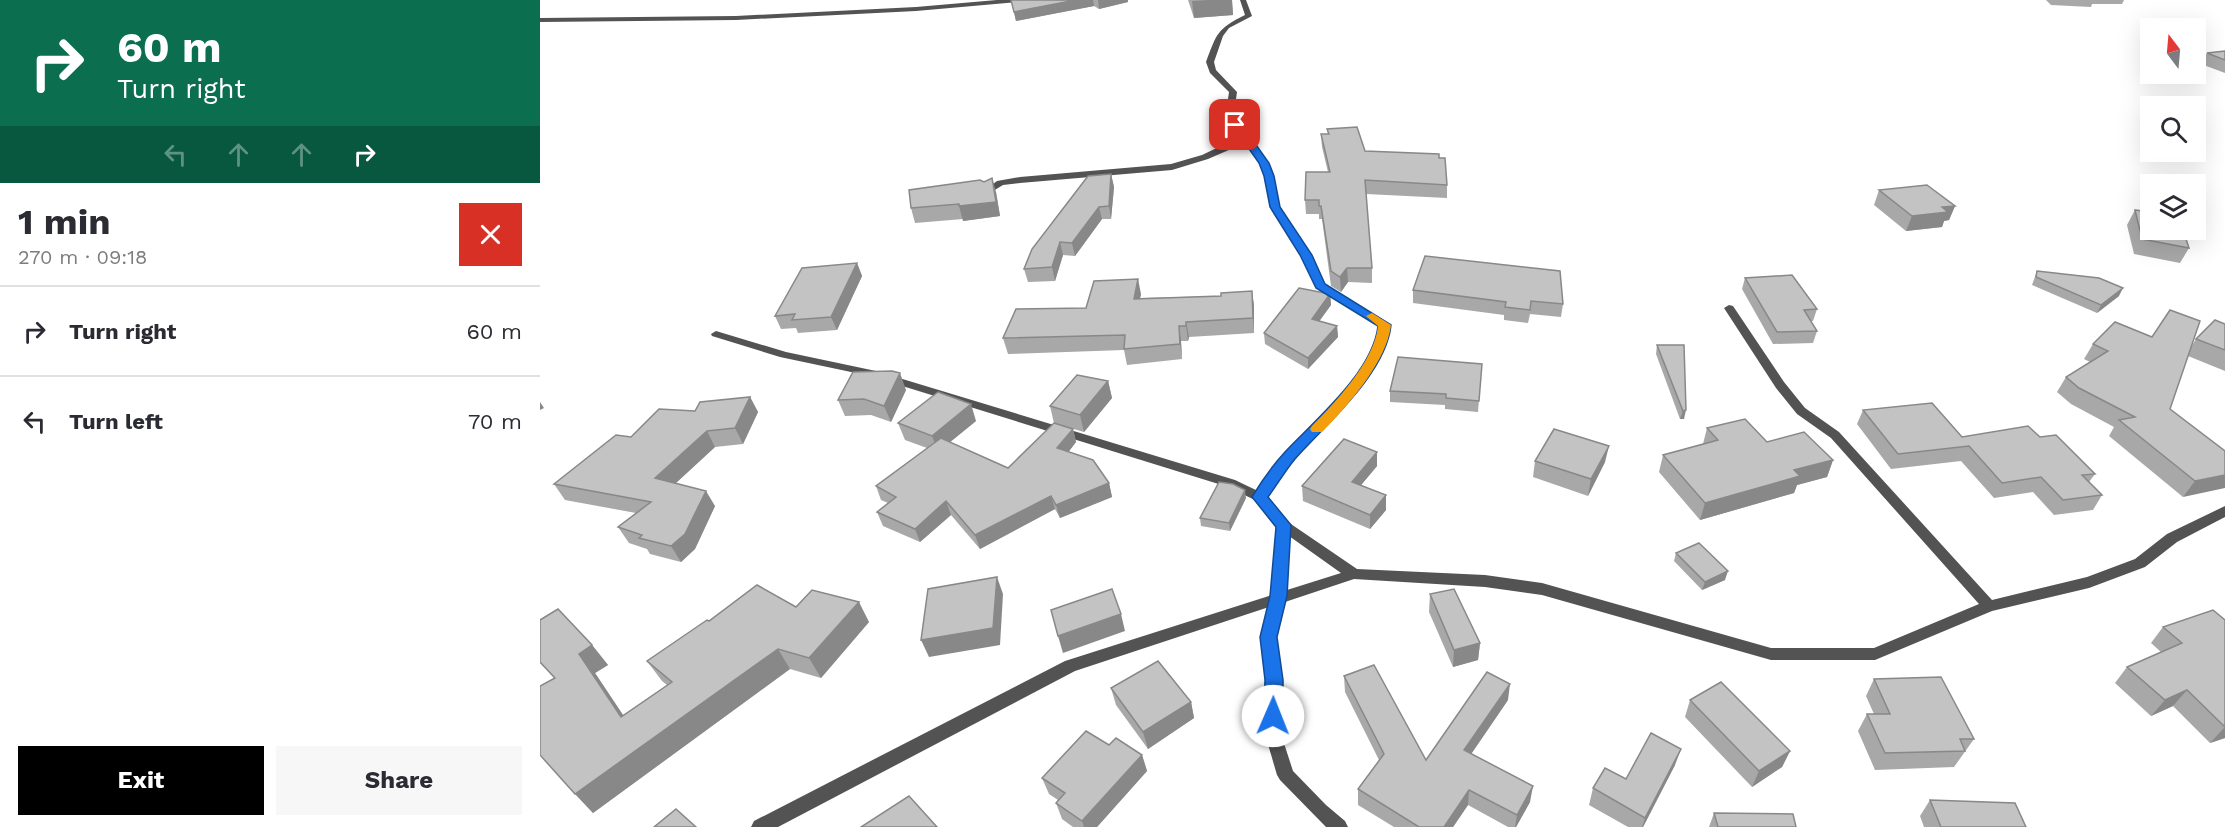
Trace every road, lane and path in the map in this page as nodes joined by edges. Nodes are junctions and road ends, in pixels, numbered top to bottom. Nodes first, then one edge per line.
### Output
1 (1018, 0) edge
2 (1243, 0) edge
3 (540, 20) edge
4 (1245, 138) junction
5 (988, 191) edge
6 (1729, 308) dead end
7 (716, 334) dead end
8 (1260, 497) junction
9 (2225, 511) edge
10 (1283, 525) junction
11 (1354, 574) junction
12 (1279, 596) junction
13 (1989, 606) junction
14 (760, 827) edge
15 (1339, 827) edge

1 - 3 street
2 - 4 street
4 - 5 street
4 - 8 street
6 - 13 street
7 - 8 street
8 - 10 street
9 - 13 street
10 - 11 street
10 - 12 street
11 - 12 street
11 - 13 street
12 - 14 street
12 - 15 street

